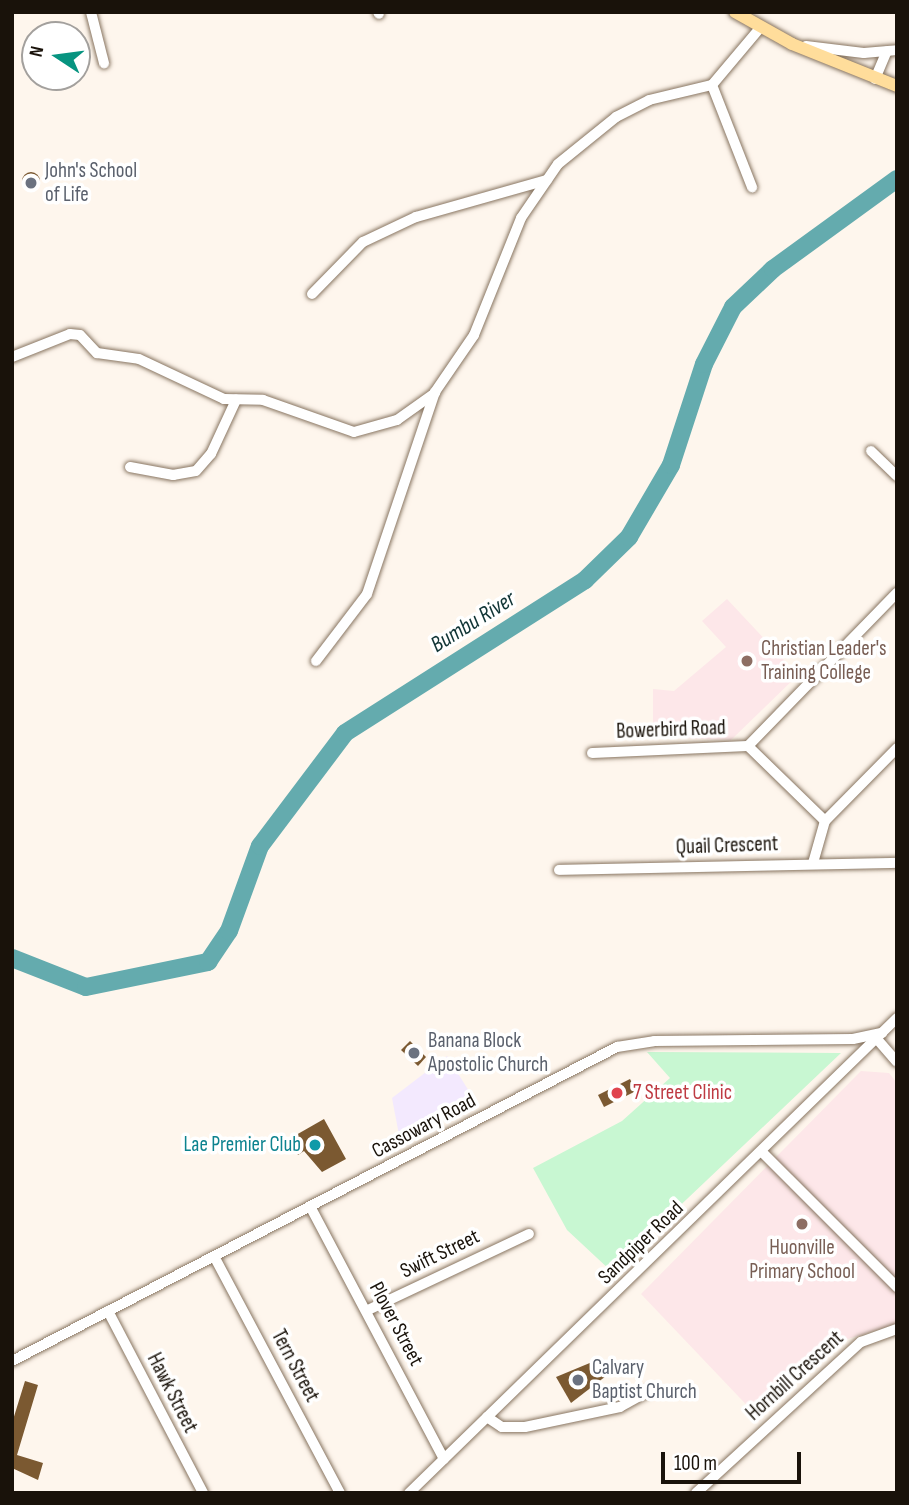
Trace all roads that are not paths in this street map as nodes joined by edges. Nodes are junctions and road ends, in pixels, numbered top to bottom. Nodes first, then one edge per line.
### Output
1 (91, 12) edge
2 (735, 12) edge
3 (760, 28) junction
4 (792, 44) junction
5 (892, 51) edge
6 (104, 63) dead end
7 (875, 79) junction
8 (712, 85) junction
9 (897, 86) edge
10 (547, 180) junction
11 (751, 187) dead end
12 (312, 294) dead end
13 (12, 357) edge
14 (435, 393) junction
15 (236, 400) junction
16 (870, 451) dead end
17 (130, 467) dead end
18 (897, 476) edge
19 (897, 593) edge
20 (316, 661) dead end
21 (748, 747) junction
22 (897, 748) edge
23 (592, 753) dead end
24 (825, 821) junction
25 (813, 863) junction
26 (897, 863) edge
27 (559, 870) dead end
28 (897, 1017) edge
29 (879, 1036) junction
30 (897, 1062) edge
31 (763, 1153) junction
32 (311, 1208) junction
33 (529, 1234) dead end
34 (215, 1258) junction
35 (897, 1287) edge
36 (368, 1310) junction
37 (108, 1311) junction
38 (897, 1329) edge
39 (12, 1361) edge
40 (647, 1392) dead end
41 (487, 1417) junction
42 (444, 1459) junction
43 (202, 1493) edge
44 (340, 1493) edge
45 (409, 1493) edge
46 (696, 1493) edge

1 - 6 street
2 - 3 main road
3 - 4 main road
3 - 8 street
4 - 5 street
4 - 7 main road
5 - 7 street
7 - 9 main road
8 - 10 street
8 - 11 street
10 - 12 street
10 - 14 street
13 - 15 street
14 - 15 street
14 - 20 street
15 - 17 street
16 - 18 street
19 - 21 street, Bowerbird Road
21 - 23 street, Bowerbird Road
21 - 24 street
22 - 24 street
24 - 25 street
25 - 26 street, Quail Crescent
25 - 27 street, Quail Crescent
28 - 29 street, Sandpiper Road
29 - 30 street
29 - 31 street, Sandpiper Road
29 - 32 street, Cassowary Road
31 - 35 street
31 - 41 street, Sandpiper Road
32 - 34 street, Cassowary Road
32 - 36 street, Plover Street
33 - 36 street, Swift Street
34 - 37 street, Cassowary Road
34 - 44 street, Tern Street
36 - 42 street, Plover Street
37 - 39 street, Cassowary Road
37 - 43 street, Hawk Street
38 - 46 street, Hornbill Crescent
40 - 41 street
41 - 42 street, Sandpiper Road
42 - 45 street, Sandpiper Road

